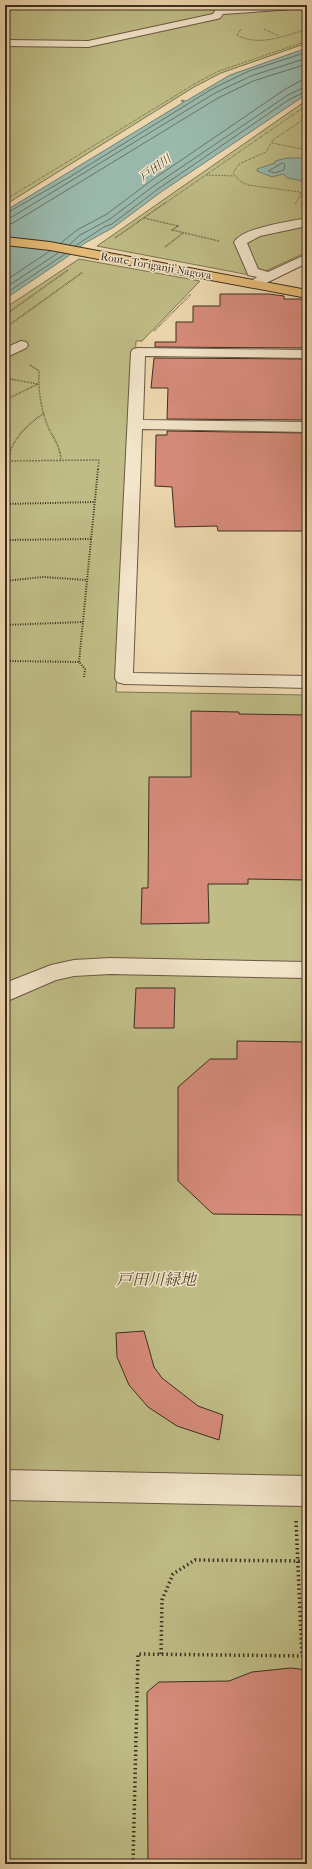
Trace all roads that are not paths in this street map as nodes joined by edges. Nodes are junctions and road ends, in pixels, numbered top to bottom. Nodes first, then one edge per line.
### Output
1 (306, 5) edge
2 (216, 8) edge
3 (5, 43) edge
4 (307, 222) edge
5 (5, 241) edge
6 (307, 258) edge
7 (270, 276) junction
8 (253, 284) junction
9 (307, 294) edge
10 (21, 345) dead end
11 (5, 354) edge
12 (307, 354) edge
13 (136, 424) junction
14 (307, 427) edge
15 (307, 682) edge
16 (307, 970) edge
17 (5, 993) edge
18 (5, 1485) edge
19 (301, 1490) edge

1 - 2 street
2 - 3 street
4 - 7 street
5 - 8 main road, Route Toriganji-Nagoya
6 - 7 street
7 - 8 street
8 - 9 main road, Route Toriganji-Nagoya
10 - 11 street
12 - 13 street
13 - 14 street
13 - 15 street
16 - 17 street
18 - 19 street

